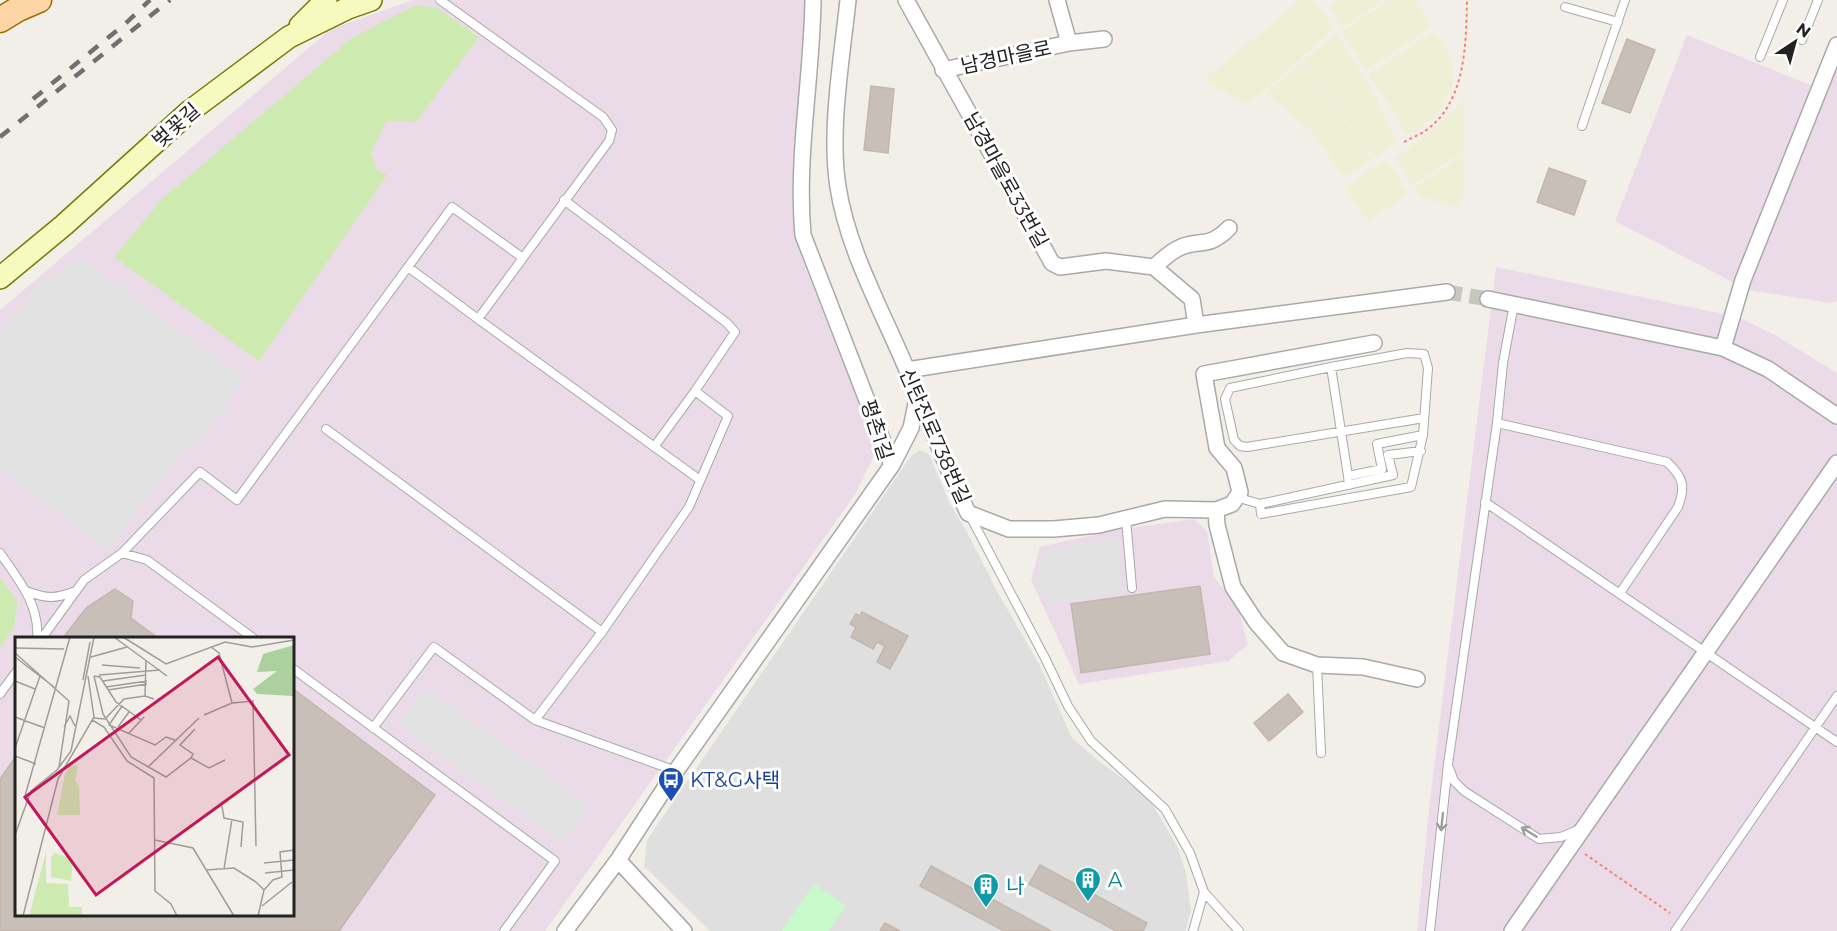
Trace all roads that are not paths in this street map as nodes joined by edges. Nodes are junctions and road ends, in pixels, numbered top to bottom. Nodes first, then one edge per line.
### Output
1 (39, 0) edge
2 (326, 0) edge
3 (371, 0) edge
4 (440, 0) edge
5 (813, 0) edge
6 (848, 0) edge
7 (906, 0) edge
8 (1057, 0) edge
9 (1625, 0) edge
10 (1783, 0) edge
11 (1818, 0) edge
12 (1565, 8) dead end
13 (0, 20) edge
14 (1618, 22) junction
15 (288, 37) junction
16 (1104, 39) dead end
17 (1802, 40) dead end
18 (1069, 43) junction
19 (1837, 45) edge
20 (1760, 57) dead end
21 (944, 70) junction
22 (1582, 126) dead end
23 (564, 200) junction
24 (1229, 228) dead end
25 (523, 258) junction
26 (408, 267) junction
27 (1154, 267) junction
28 (0, 278) edge
29 (1447, 292) tunnel mouth
30 (1488, 299) tunnel mouth
31 (1514, 304) junction
32 (478, 319) junction
33 (1196, 325) junction
34 (1374, 343) dead end
35 (1723, 348) junction
36 (1331, 367) junction
37 (906, 370) junction
38 (695, 392) junction
39 (917, 399) junction
40 (1837, 416) edge
41 (1424, 418) junction
42 (1497, 423) junction
43 (326, 429) dead end
44 (1341, 432) junction
45 (1423, 435) junction
46 (654, 447) junction
47 (1421, 451) junction
48 (1837, 464) edge
49 (892, 465) junction
50 (700, 480) junction
51 (1348, 481) junction
52 (1236, 497) junction
53 (1485, 502) junction
54 (1260, 504) junction
55 (1216, 510) junction
56 (968, 513) junction
57 (1126, 519) junction
58 (0, 553) edge
59 (122, 553) junction
60 (1132, 588) dead end
61 (76, 590) junction
62 (26, 591) junction
63 (1620, 593) junction
64 (602, 632) junction
65 (37, 637) edge
66 (43, 637) edge
67 (249, 637) edge
68 (1706, 651) junction
69 (1317, 665) junction
70 (294, 669) edge
71 (15, 673) edge
72 (1417, 679) dead end
73 (0, 694) edge
74 (1837, 696) edge
75 (535, 720) junction
76 (1816, 727) junction
77 (373, 728) junction
78 (1837, 742) edge
79 (1321, 753) dead end
80 (1448, 764) junction
81 (676, 771) junction
82 (1583, 828) junction
83 (618, 860) junction
84 (1204, 892) junction
85 (504, 931) edge
86 (565, 931) edge
87 (684, 931) edge
88 (1193, 931) edge
89 (1239, 931) edge
90 (1430, 931) edge
91 (1512, 931) edge
92 (1676, 931) edge

1 - 13 main road
2 - 15 street
3 - 15 street, 벚꽃길
4 - 23 lane
5 - 49 street, 평촌1길
6 - 37 street, 신탄진로738번길
7 - 21 street
8 - 18 street, 남경마을로
9 - 14 lane
10 - 20 lane
11 - 17 lane
12 - 14 lane
14 - 22 lane
15 - 28 street, 벚꽃길
16 - 18 street, 남경마을로
18 - 21 street, 남경마을로
19 - 35 street
21 - 27 street, 남경마을로33번길
23 - 25 lane
23 - 38 lane
24 - 27 street
25 - 26 lane
25 - 32 lane
26 - 32 lane
26 - 59 lane
27 - 33 street
29 - 33 street
30 - 31 street
31 - 35 street
31 - 42 lane
32 - 46 lane
33 - 37 street
34 - 52 street
35 - 40 street
36 - 41 lane
36 - 44 lane
36 - 44 lane
37 - 39 street, 신탄진로738번길
38 - 46 lane
38 - 50 lane
39 - 49 street
39 - 56 street, 신탄진로738번길
41 - 44 lane
41 - 45 lane
42 - 53 lane
42 - 63 lane
43 - 64 lane
44 - 51 lane
45 - 47 lane
45 - 51 lane
46 - 50 lane
47 - 51 lane
47 - 54 lane
48 - 68 street
49 - 81 street, 평촌1길
50 - 64 lane
51 - 54 lane
52 - 54 lane
52 - 55 street
53 - 63 lane
53 - 80 lane
55 - 57 street, 신탄진로738번길
55 - 69 street
56 - 57 street, 신탄진로738번길
56 - 84 lane
57 - 60 lane
58 - 62 lane
59 - 61 lane
59 - 67 lane
61 - 62 lane
61 - 66 lane
62 - 65 lane
63 - 68 lane
64 - 75 lane
68 - 76 lane
68 - 82 street
69 - 72 street
69 - 79 lane
70 - 77 lane
71 - 73 lane
74 - 76 lane
75 - 77 lane
75 - 81 lane
76 - 78 lane
76 - 92 lane
77 - 85 lane
82 -> 80 lane
80 -> 90 lane
81 - 83 street, 평촌1길
82 - 91 street
83 - 86 street, 평촌1길
83 - 87 street
84 - 88 lane
84 - 89 lane

